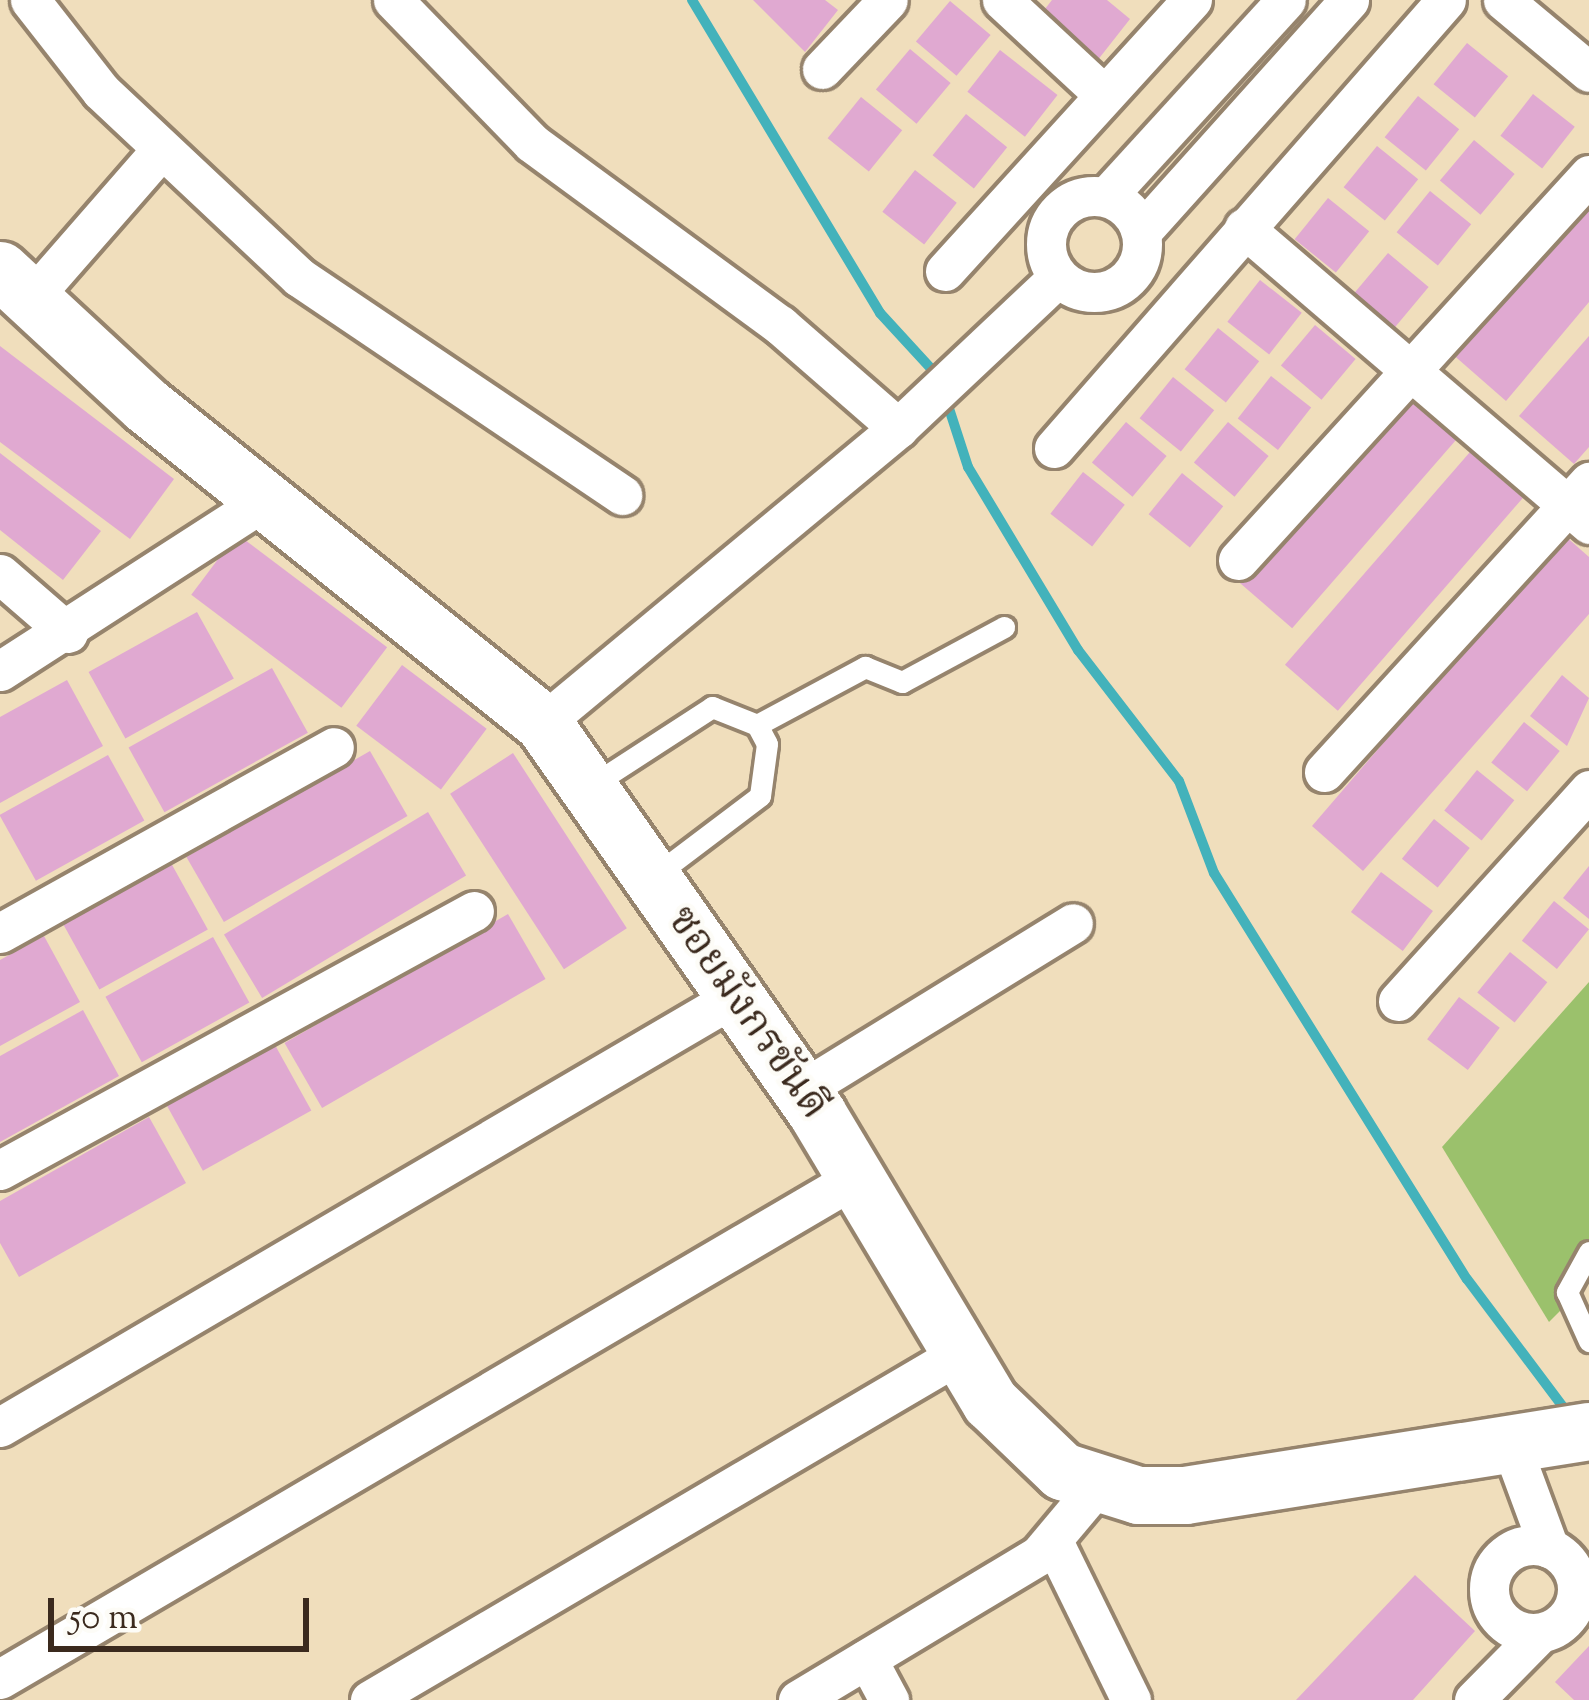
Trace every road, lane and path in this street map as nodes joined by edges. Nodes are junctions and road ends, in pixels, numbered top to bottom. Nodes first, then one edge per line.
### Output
1 (30, 0) edge
2 (393, 0) edge
3 (888, 0) edge
4 (1001, 0) edge
5 (1192, 0) edge
6 (1286, 0) edge
7 (1349, 0) edge
8 (1446, 0) edge
9 (1503, 0) edge
10 (822, 69) dead end
11 (1589, 72) edge
12 (1103, 94) junction
13 (160, 151) junction
14 (1589, 176) edge
15 (1107, 196) junction
16 (1244, 228) junction
17 (1142, 231) junction
18 (945, 271) dead end
19 (1058, 277) junction
20 (15, 285) edge
21 (1406, 366) junction
22 (909, 417) junction
23 (1054, 448) dead end
24 (622, 495) dead end
25 (267, 499) junction
26 (1582, 504) edge
27 (1238, 560) dead end
28 (0, 574) edge
29 (1004, 627) dead end
30 (68, 633) junction
31 (0, 671) edge
32 (543, 723) junction
33 (757, 725) junction
34 (334, 747) dead end
35 (1324, 772) dead end
36 (589, 787) junction
37 (1589, 790) edge
38 (652, 878) junction
39 (474, 911) dead end
40 (1073, 923) dead end
41 (0, 933) edge
42 (736, 996) junction
43 (1398, 1001) dead end
44 (802, 1090) junction
45 (0, 1170) edge
46 (855, 1178) junction
47 (1589, 1252) edge
48 (1589, 1341) edge
49 (958, 1354) junction
50 (0, 1427) edge
51 (1552, 1437) edge
52 (1097, 1486) junction
53 (1054, 1544) junction
54 (1550, 1548) junction
55 (1540, 1634) junction
56 (866, 1659) junction
57 (0, 1678) edge
58 (370, 1700) edge
59 (798, 1700) edge
60 (889, 1700) edge
61 (1131, 1700) edge
62 (1474, 1700) edge

1 - 13 street
2 - 22 street
3 - 10 street
4 - 12 street
5 - 12 street
6 - 15 street
7 - 17 street
8 - 16 street
9 - 11 street
12 - 18 street
13 - 20 street
13 - 24 street
14 - 21 street
15 - 17 street
15 - 19 street
16 - 21 street
16 - 23 street
17 - 19 street
19 - 22 street
20 - 25 street, ซอยมังกรขันดี
21 - 26 street
21 - 27 street
22 - 32 street
25 - 30 street
25 - 32 street, ซอยมังกรขันดี
26 - 35 street
28 - 30 street
29 - 33 lane
30 - 31 street
32 - 36 street, ซอยมังกรขันดี
33 - 36 lane
33 - 38 lane
34 - 41 street
36 - 38 street, ซอยมังกรขันดี
37 - 43 street
38 - 42 street, ซอยมังกรขันดี
39 - 45 street
40 - 44 street
42 - 44 street, ซอยมังกรขันดี
42 - 50 street
44 - 46 street, ซอยมังกรขันดี
46 - 49 street, ซอยมังกรขันดี
46 - 57 street
47 - 48 lane
49 - 52 street, ซอยมังกรขันดี
49 - 58 street
51 - 52 street, ซอยมังกรขันดี
51 - 54 street
52 - 53 street
53 - 56 street
53 - 61 street
54 - 55 street
54 - 55 street
55 - 62 street
56 - 59 street
56 - 60 street

